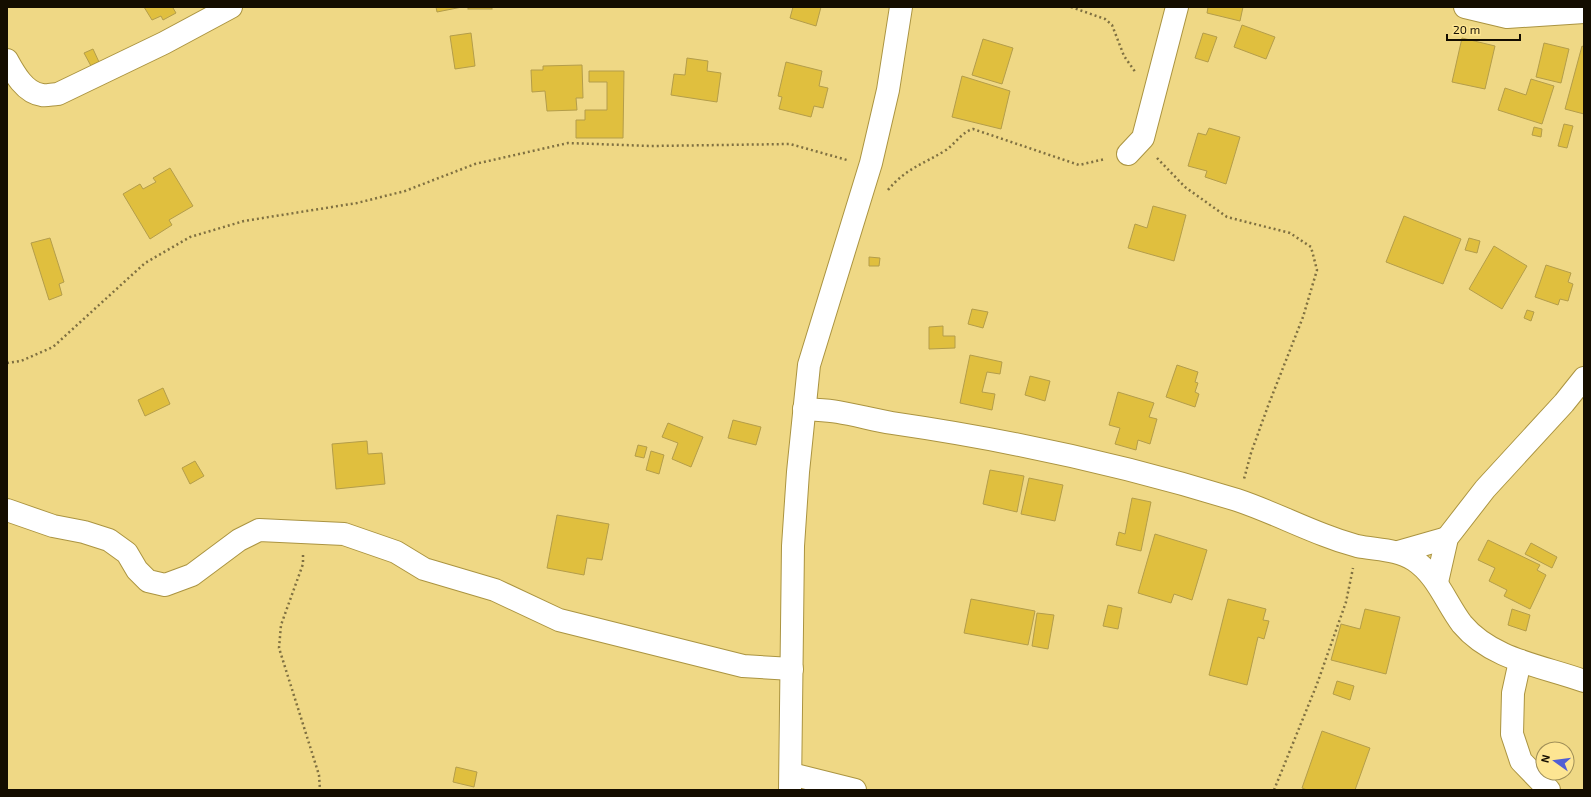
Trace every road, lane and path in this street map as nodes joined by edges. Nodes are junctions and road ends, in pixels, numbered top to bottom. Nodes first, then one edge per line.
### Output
1 (231, 7) edge
2 (901, 7) edge
3 (1071, 7) edge
4 (1177, 7) edge
5 (1465, 7) edge
6 (1581, 10) edge
7 (1548, 11) edge
8 (7, 60) edge
9 (1153, 100) junction
10 (1143, 138) junction
11 (1128, 154) joint
12 (871, 163) junction
13 (859, 205) junction
14 (7, 363) edge
15 (1584, 378) edge
16 (804, 409) junction
17 (1238, 501) junction
18 (7, 510) edge
19 (298, 532) junction
20 (1447, 538) junction
21 (1357, 546) junction
22 (1398, 552) junction
23 (1436, 582) junction
24 (1520, 661) junction
25 (792, 669) junction
26 (1584, 682) edge
27 (790, 782) edge
28 (320, 790) edge
29 (855, 790) edge
30 (1274, 790) edge
31 (1549, 790) edge

1 - 8 street
2 - 12 street
3 - 9 path
4 - 9 street
5 - 7 street
6 - 7 street
9 - 10 street
10 - 11 street
10 - 17 path
11 - 13 path
12 - 13 street
12 - 14 path
13 - 16 street
15 - 20 street
16 - 17 street
16 - 25 street
17 - 21 street
18 - 19 street
19 - 25 street
19 - 28 path
20 - 22 street
20 - 23 street
21 - 22 street
21 - 30 path
22 - 23 street
23 - 24 street
24 - 26 street
24 - 31 street
25 - 27 street
27 - 29 street

